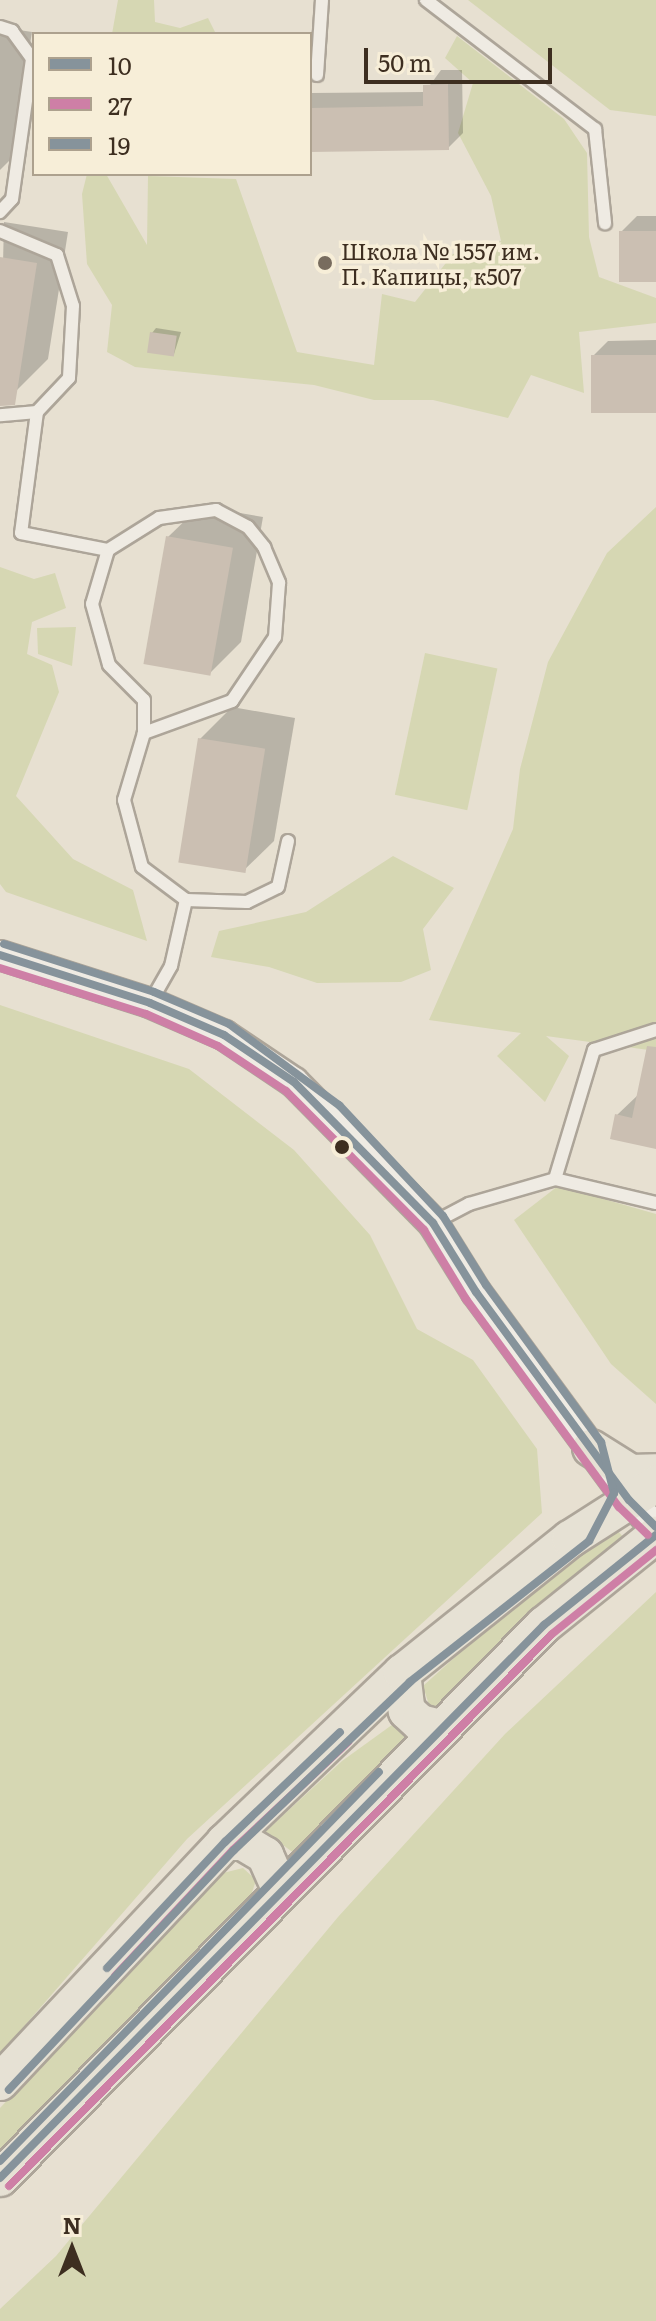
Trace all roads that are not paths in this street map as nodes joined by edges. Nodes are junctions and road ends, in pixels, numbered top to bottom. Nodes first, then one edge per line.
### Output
1 (322, 0) edge
2 (426, 0) edge
3 (0, 27) edge
4 (317, 75) dead end
5 (0, 212) edge
6 (605, 223) dead end
7 (0, 231) edge
8 (37, 412) junction
9 (0, 415) edge
10 (108, 550) junction
11 (144, 733) junction
12 (288, 841) dead end
13 (186, 900) junction
14 (0, 955) edge
15 (150, 1003) junction
16 (656, 1030) edge
17 (555, 1179) junction
18 (656, 1203) edge
19 (433, 1223) junction
20 (591, 1448) junction
21 (656, 1472) edge
22 (642, 1492) edge
23 (656, 1527) edge
24 (581, 1532) junction
25 (656, 1535) edge
26 (402, 1673) junction
27 (440, 1728) junction
28 (225, 1842) junction
29 (280, 1889) junction
30 (0, 2082) edge
31 (0, 2178) edge

1 - 4 lane
2 - 6 lane
3 - 5 lane
7 - 8 lane
8 - 9 lane
8 - 10 lane
10 - 11 lane
10 - 11 lane
11 - 13 lane
12 - 13 lane
13 - 15 lane
14 - 15 street
15 - 19 street
16 - 17 lane
17 - 18 lane
17 - 19 lane
19 - 20 street
20 - 21 main road
20 - 22 street
20 - 24 street
22 - 23 street
22 - 24 main road
24 - 26 main road
25 - 27 main road
26 - 27 main road
26 - 28 main road
27 - 29 main road
28 - 29 main road
28 - 30 main road
29 - 31 main road

